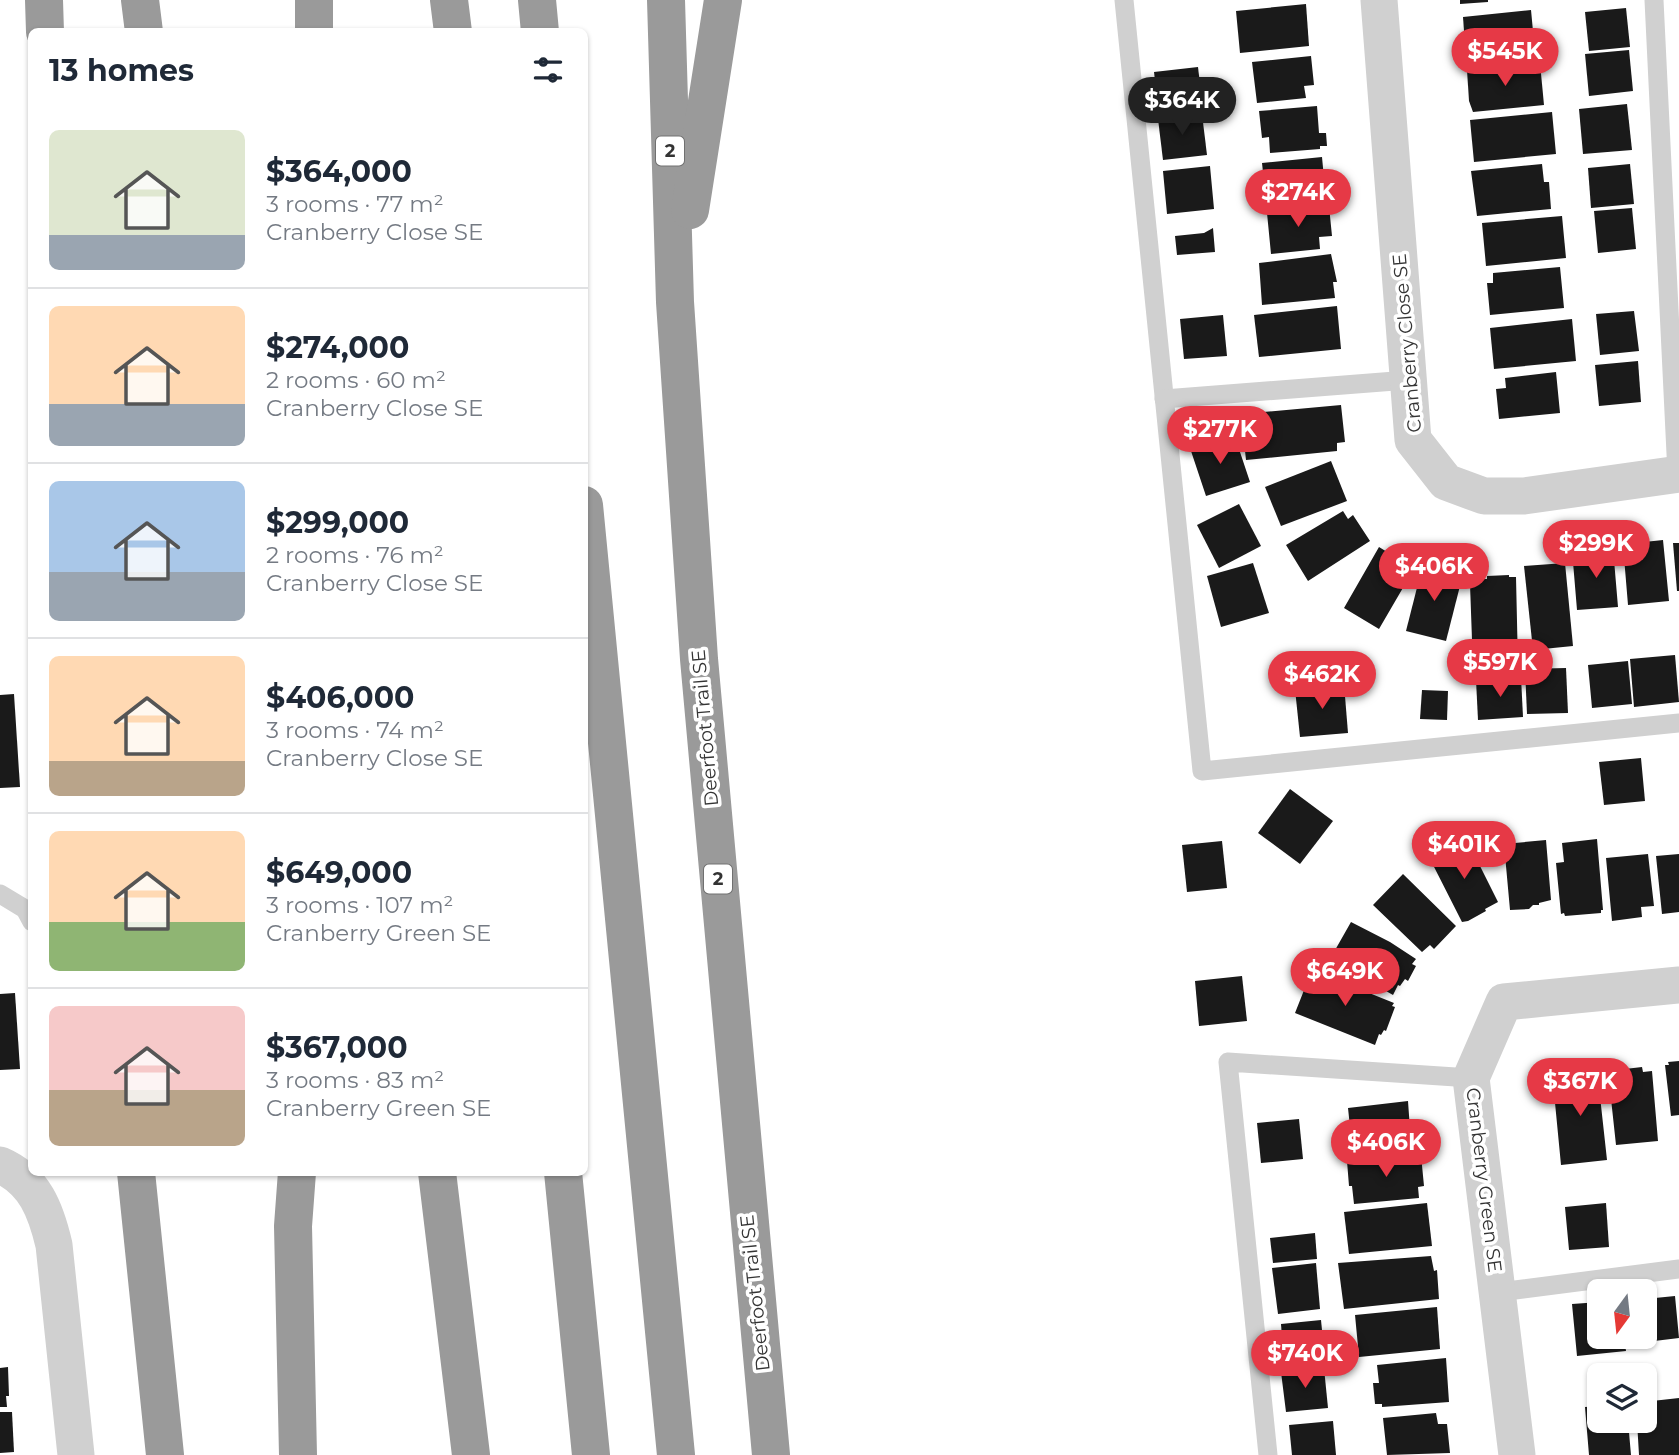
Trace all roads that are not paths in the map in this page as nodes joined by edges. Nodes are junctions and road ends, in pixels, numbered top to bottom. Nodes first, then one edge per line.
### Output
1 (44, 0) edge
2 (140, 0) edge
3 (314, 0) edge
4 (449, 0) edge
5 (537, 0) edge
6 (666, 0) edge
7 (723, 0) edge
8 (1124, 0) edge
9 (1379, 0) edge
10 (1654, 0) edge
11 (46, 28) edge
12 (144, 28) edge
13 (314, 28) edge
14 (452, 28) edge
15 (540, 28) edge
16 (675, 302) junction
17 (1409, 380) junction
18 (1164, 399) junction
19 (1678, 474) edge
20 (588, 546) edge
21 (1679, 723) edge
22 (0, 894) edge
23 (28, 915) edge
24 (1679, 985) edge
25 (1471, 1078) junction
26 (19, 1170) edge
27 (136, 1176) edge
28 (297, 1176) edge
29 (436, 1176) edge
30 (563, 1176) edge
31 (1679, 1269) edge
32 (1499, 1292) junction
33 (76, 1455) edge
34 (165, 1455) edge
35 (298, 1455) edge
36 (471, 1455) edge
37 (591, 1455) edge
38 (676, 1455) edge
39 (771, 1455) edge
40 (1268, 1455) edge
41 (1517, 1455) edge

1 - 11 highway
2 - 12 highway
3 - 13 highway
4 - 14 highway
5 - 15 highway
6 - 16 highway, Deerfoot Trail SE / 2
7 - 16 highway
8 - 18 lane
9 - 17 street, Cranberry Close SE
10 - 19 lane
16 - 39 highway, Deerfoot Trail SE / 2
17 - 18 lane
17 - 19 street, Cranberry Close SE
18 - 21 lane
20 - 38 highway
22 - 23 lane
24 - 25 street, Cranberry Green SE
25 - 32 street, Cranberry Green SE
25 - 40 lane
26 - 33 street
27 - 34 highway
28 - 35 highway
29 - 36 highway
30 - 37 highway
31 - 32 lane
32 - 41 street, Cranberry Green SE

